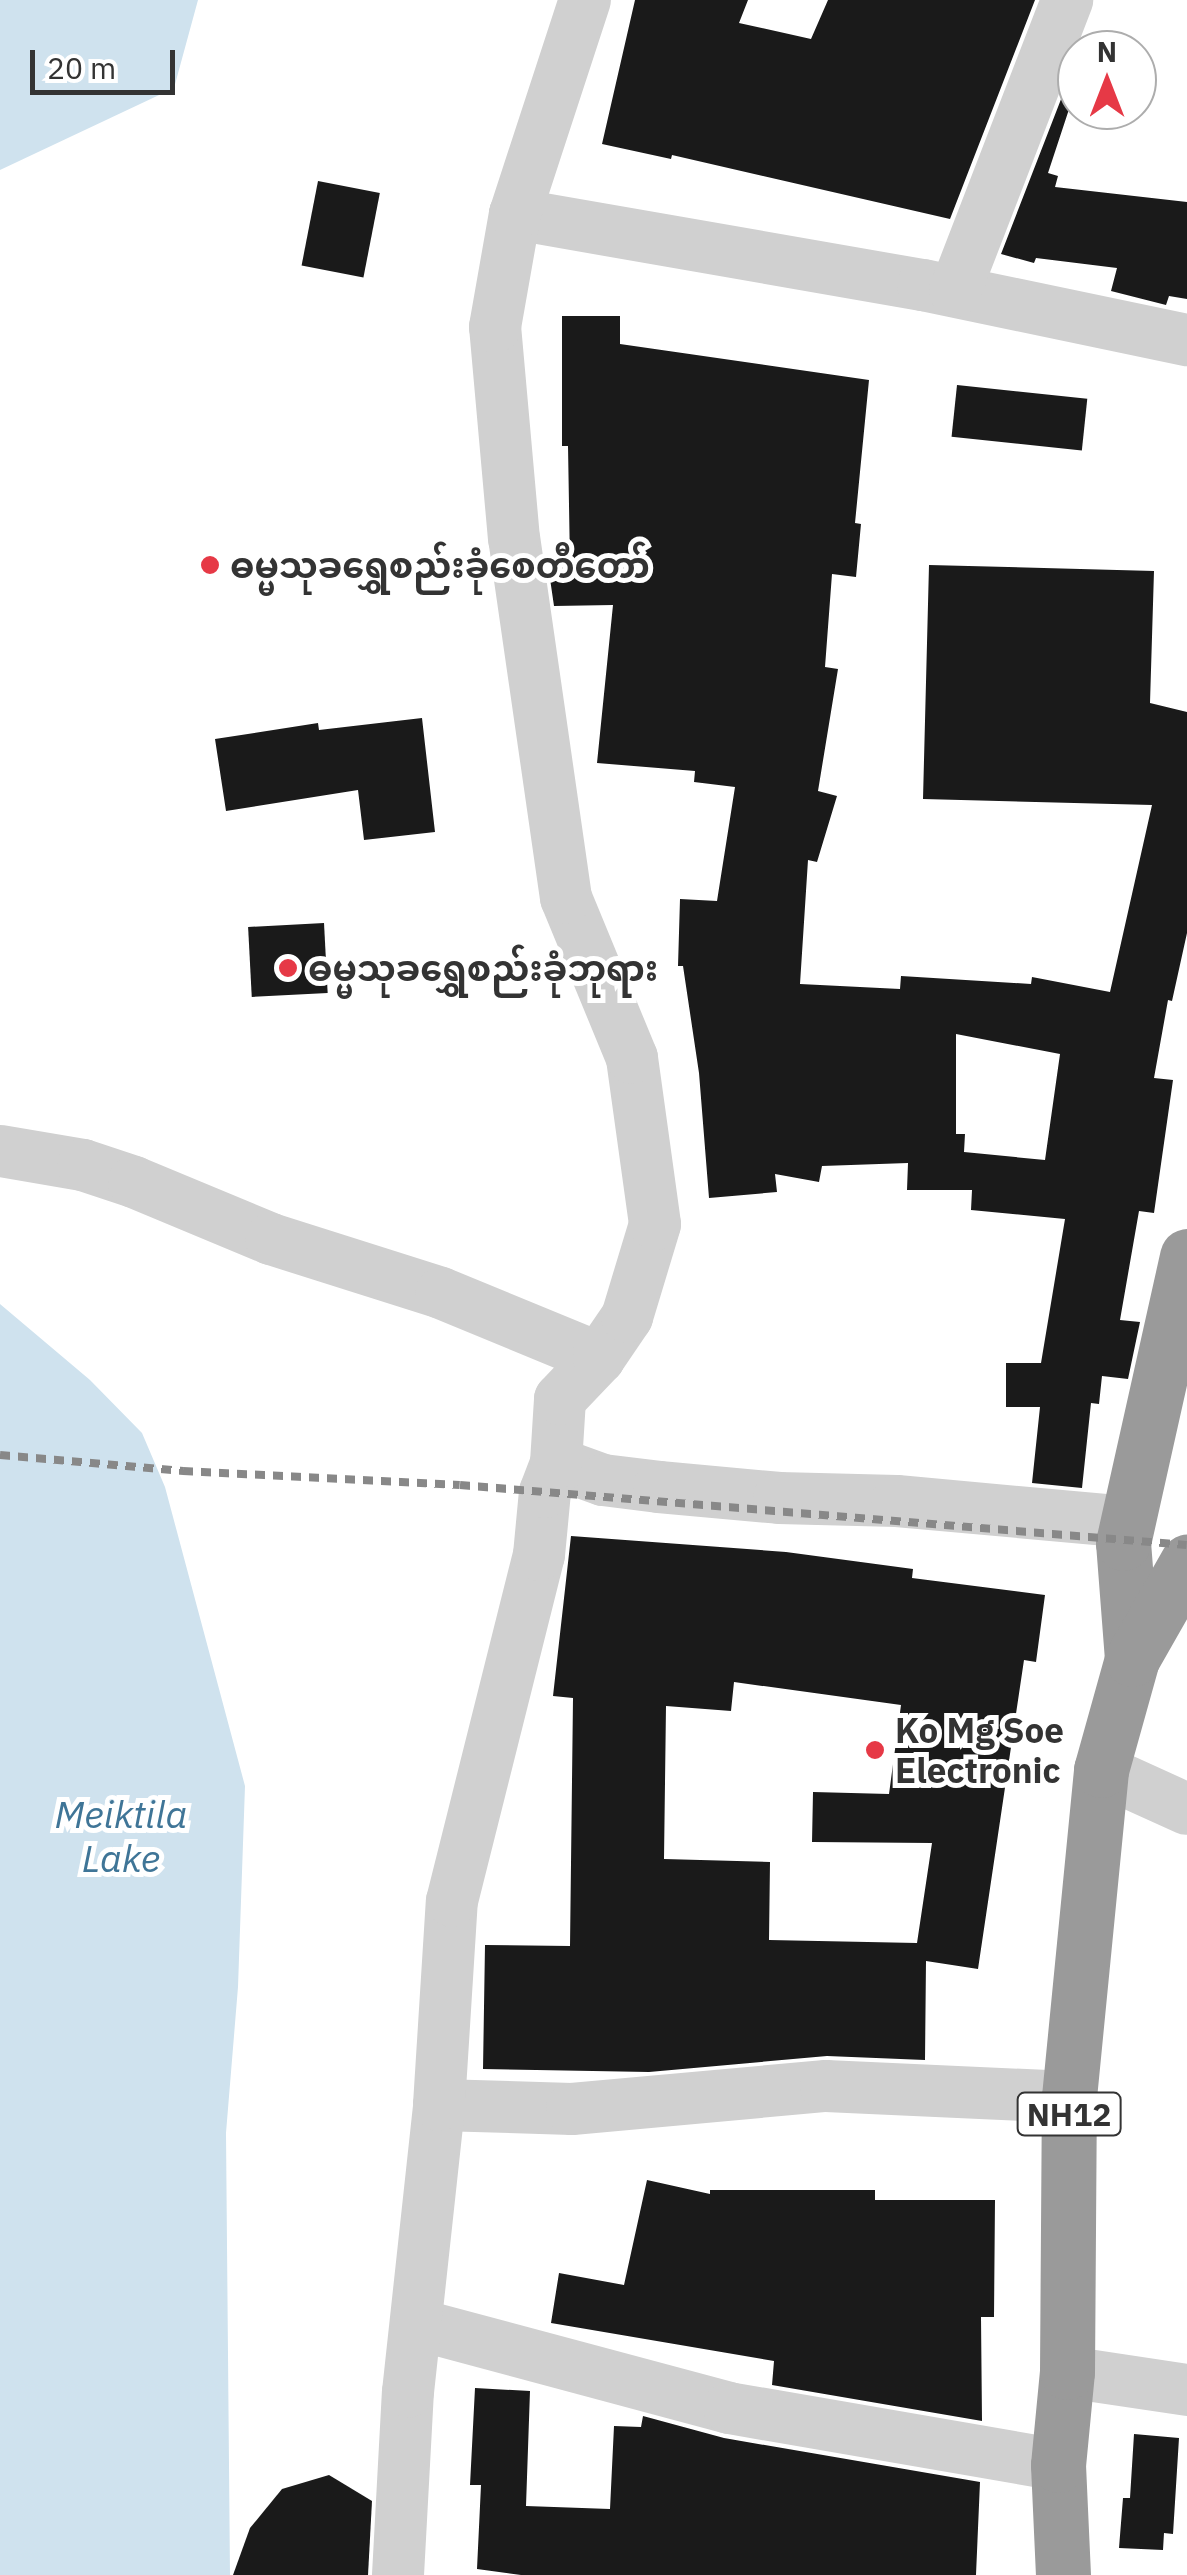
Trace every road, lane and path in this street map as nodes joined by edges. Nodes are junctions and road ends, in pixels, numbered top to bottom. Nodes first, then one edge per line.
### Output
1 (585, 0) edge
2 (1067, 0) edge
3 (515, 214) junction
4 (955, 292) junction
5 (1187, 340) edge
6 (0, 1151) edge
7 (1187, 1256) edge
8 (599, 1358) junction
9 (556, 1463) junction
10 (1127, 1522) junction
11 (1187, 1562) edge
12 (1132, 1659) junction
13 (1101, 1770) junction
14 (1187, 1809) edge
15 (1069, 2098) junction
16 (440, 2106) junction
17 (416, 2324) junction
18 (1067, 2372) junction
19 (1187, 2390) edge
20 (1058, 2465) junction
21 (398, 2575) edge
22 (1062, 2575) edge

1 - 3 street
2 - 4 street
3 - 4 street
3 - 8 street
4 - 5 street
6 - 8 street
7 - 10 highway, NH12
8 - 9 street
9 - 10 street
9 - 16 street
10 - 12 highway, NH12
11 - 12 highway, NH12
12 - 13 highway, NH12
13 - 14 street
13 - 15 highway, NH12
15 - 16 street
15 - 18 highway, NH12
16 - 17 street
17 - 20 street
17 - 21 street
18 - 19 street
18 - 20 highway, NH12
20 - 22 highway, NH12

